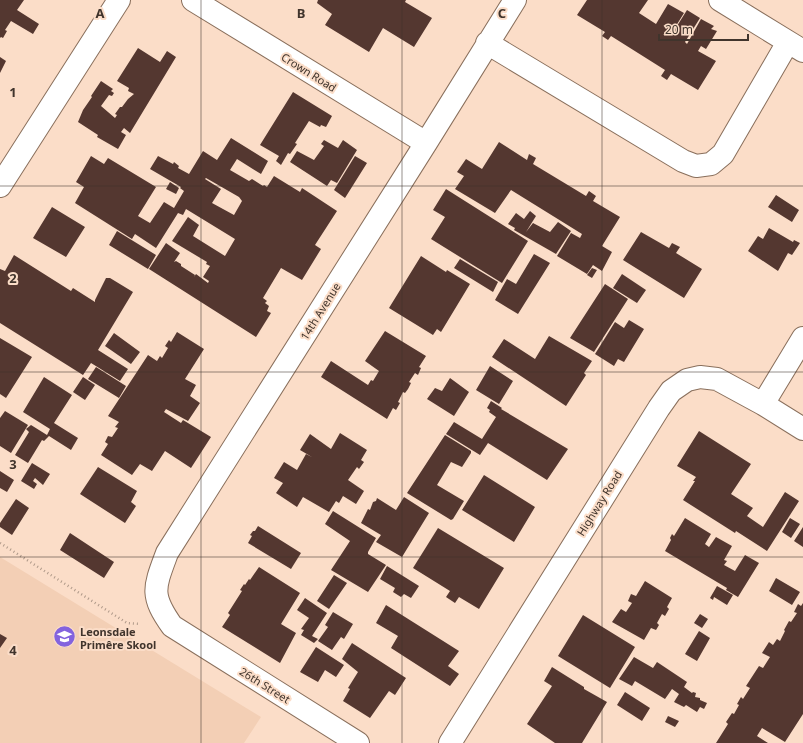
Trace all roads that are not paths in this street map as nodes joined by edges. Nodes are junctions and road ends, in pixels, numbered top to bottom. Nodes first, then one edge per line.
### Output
1 (119, 0) edge
2 (193, 0) edge
3 (514, 0) edge
4 (720, 0) edge
5 (487, 43) junction
6 (796, 47) edge
7 (426, 143) junction
8 (0, 186) edge
9 (803, 338) edge
10 (763, 404) junction
11 (803, 429) edge
12 (172, 626) joint
13 (358, 743) edge
14 (450, 743) edge

1 - 8 street
2 - 7 street, Crown Road
3 - 5 street, 14th Avenue
4 - 6 street
5 - 6 street
5 - 7 street, 14th Avenue
7 - 12 street, 14th Avenue
9 - 10 street
10 - 11 street, Highway Road
10 - 14 street, Highway Road
12 - 13 street, 26th Street

